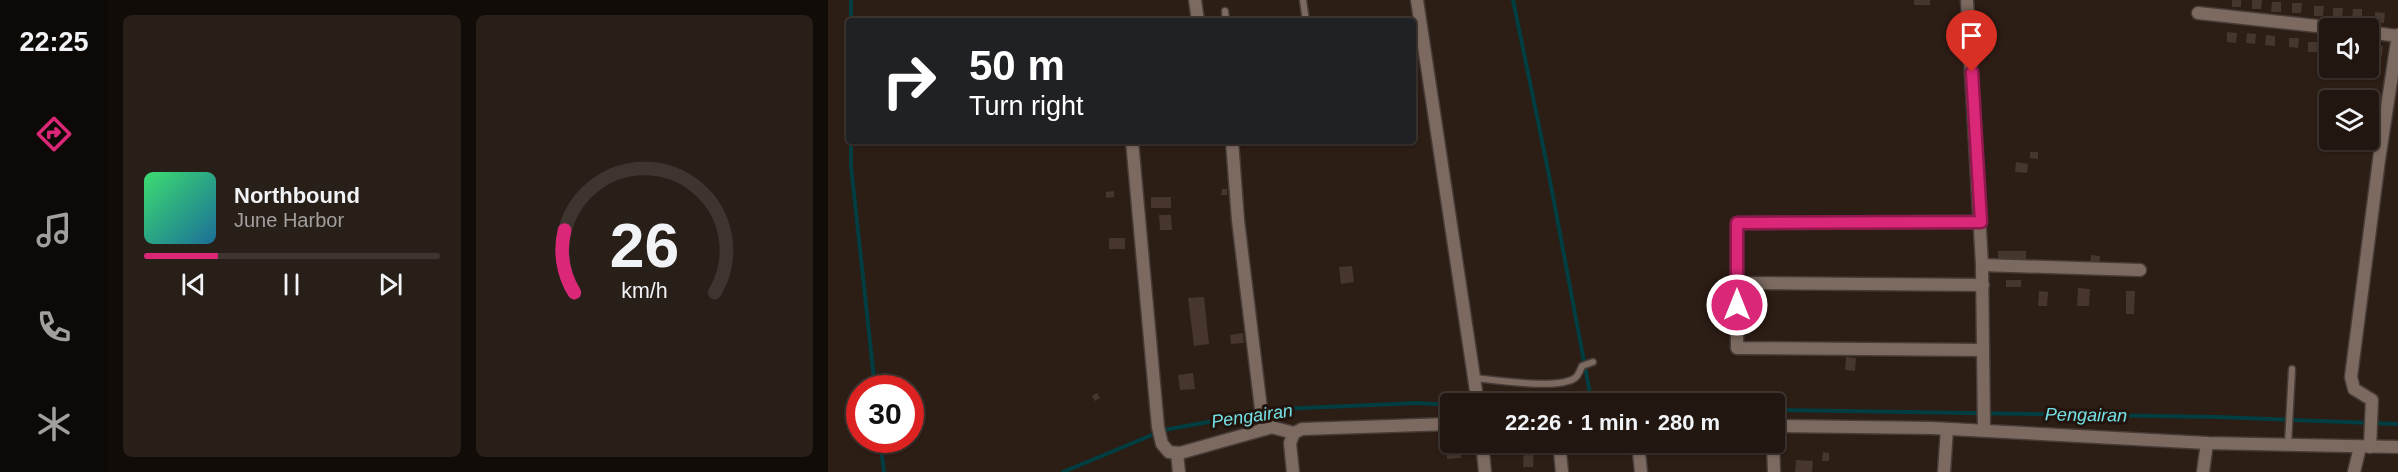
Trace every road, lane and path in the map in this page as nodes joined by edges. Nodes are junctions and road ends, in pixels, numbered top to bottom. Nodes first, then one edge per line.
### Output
1 (1195, 0) edge
2 (1303, 0) edge
3 (1417, 0) edge
4 (1967, 0) edge
5 (1225, 11) dead end
6 (2198, 13) dead end
7 (1198, 18) edge
8 (1226, 18) edge
9 (1306, 18) edge
10 (2319, 26) edge
11 (2379, 33) edge
12 (2398, 35) edge
13 (1419, 48) edge
14 (1132, 144) edge
15 (1232, 144) edge
16 (2381, 145) joint
17 (1981, 222) junction
18 (1982, 265) junction
19 (2140, 270) dead end
20 (1737, 284) junction
21 (1983, 285) junction
22 (1983, 350) junction
23 (1588, 364) dead end
24 (2292, 369) dead end
25 (1474, 378) junction
26 (1476, 393) edge
27 (1264, 417) junction
28 (1440, 424) edge
29 (1785, 426) edge
30 (1947, 429) junction
31 (1984, 430) junction
32 (1294, 433) junction
33 (2289, 440) junction
34 (2207, 442) junction
35 (2367, 443) junction
36 (2398, 447) edge
37 (1177, 453) junction
38 (1483, 453) edge
39 (1560, 453) edge
40 (1639, 453) edge
41 (1773, 453) edge
42 (1179, 472) edge
43 (1293, 472) edge
44 (1485, 472) edge
45 (1562, 472) edge
46 (1641, 472) edge
47 (1774, 472) edge
48 (1944, 472) edge
49 (2203, 472) edge
50 (2354, 472) edge

1 - 7 street
2 - 9 lane
3 - 13 street
4 - 17 street
5 - 8 lane
6 - 10 street
11 - 12 street
12 - 16 street
13 - 25 street
14 - 37 street
15 - 27 street
16 - 35 street
17 - 18 street
17 - 20 street
18 - 19 street
18 - 21 street
20 - 21 street
20 - 22 street
21 - 22 street
22 - 31 street
23 - 25 lane
24 - 33 lane
25 - 26 street
27 - 32 street
27 - 37 street
28 - 32 street
29 - 30 street
30 - 31 street
30 - 48 street
31 - 34 street
32 - 43 street
33 - 34 street
33 - 35 street
34 - 49 street
35 - 36 street
35 - 50 street
37 - 42 street
38 - 44 street
39 - 45 street
40 - 46 street
41 - 47 street

